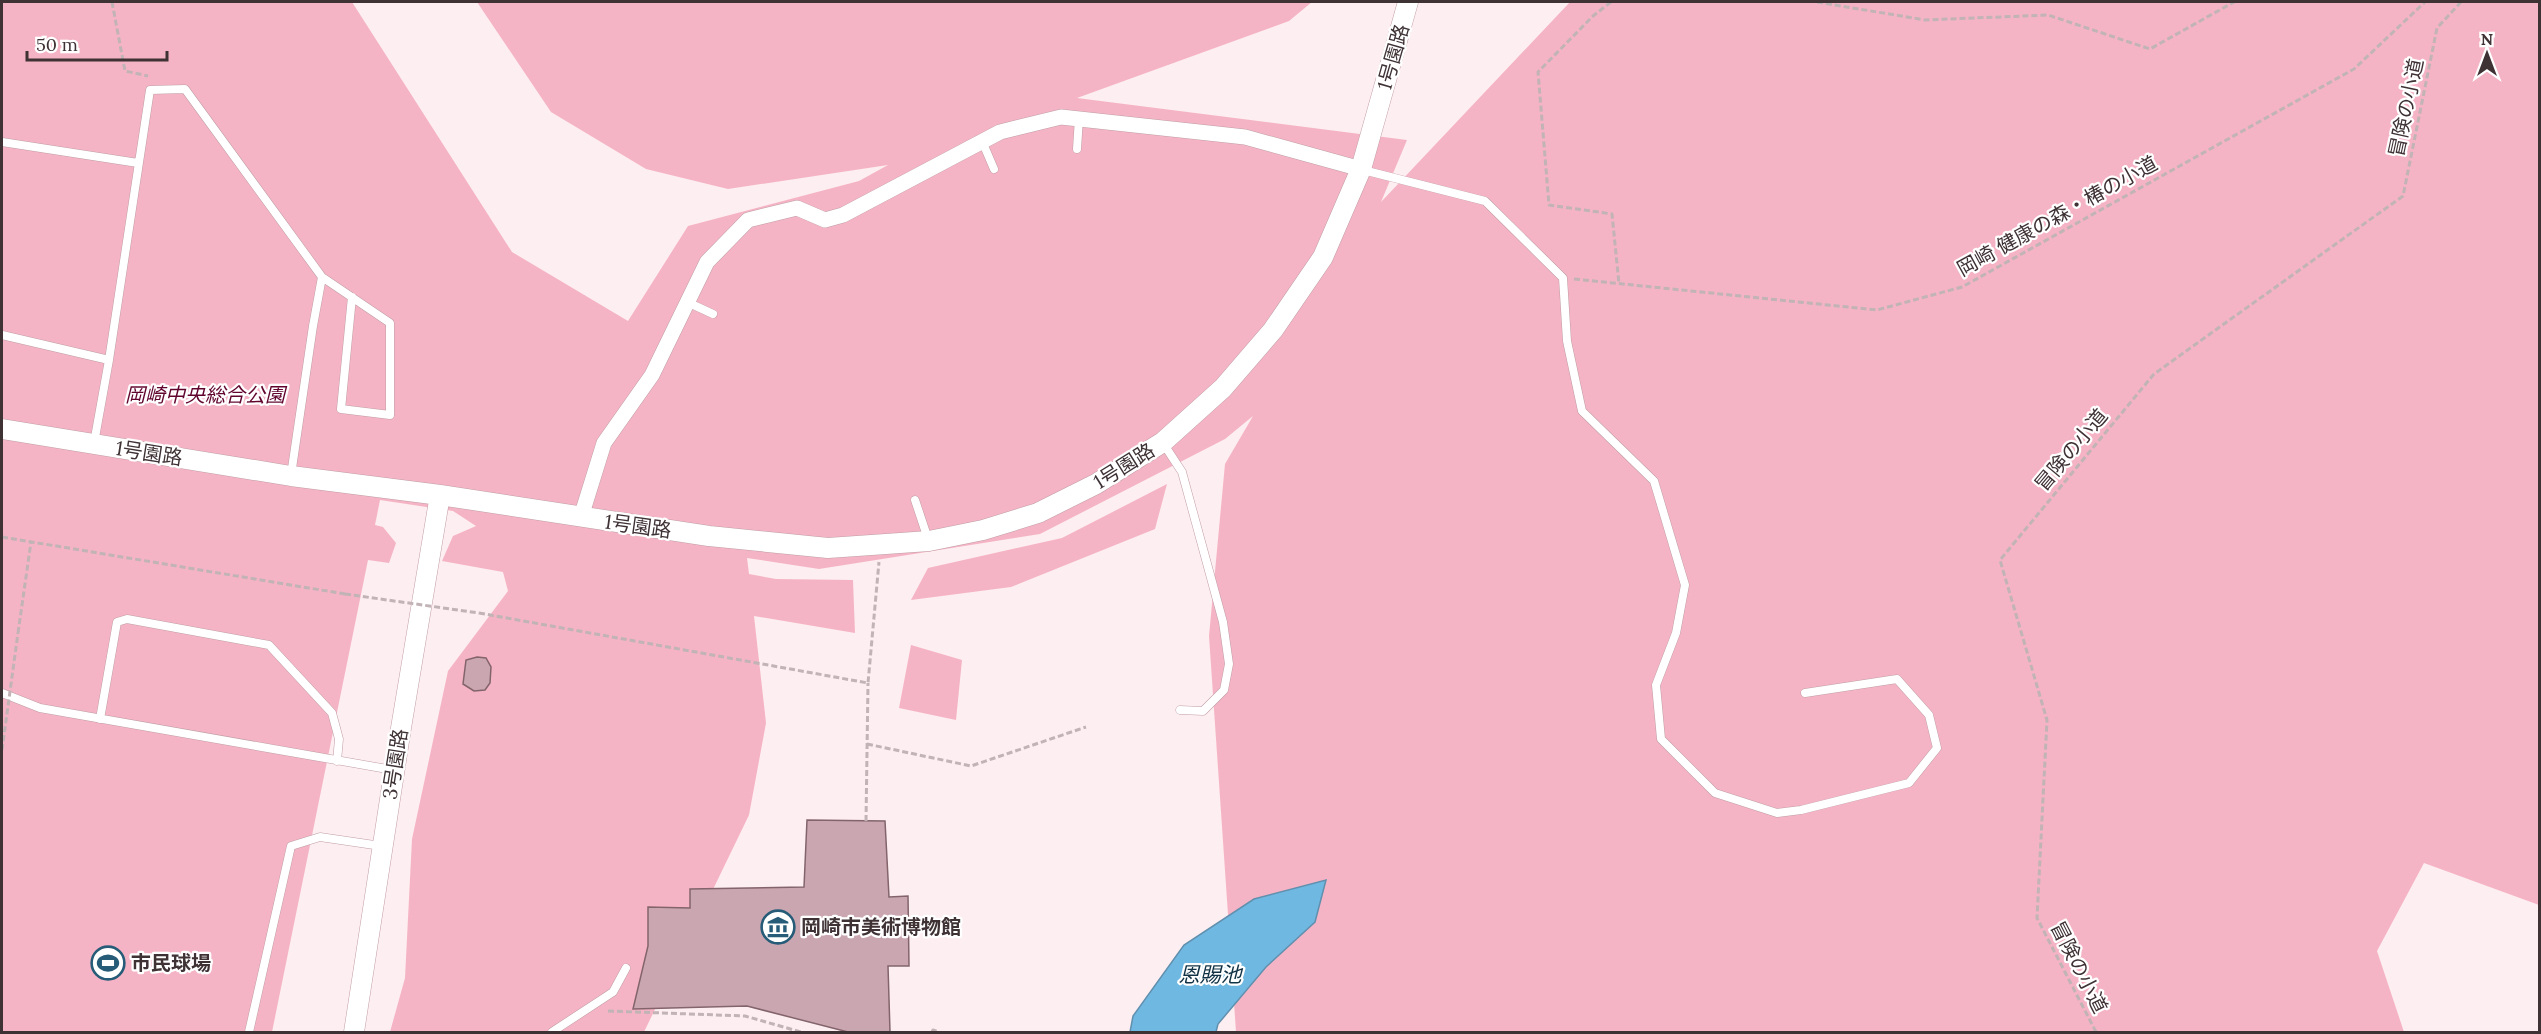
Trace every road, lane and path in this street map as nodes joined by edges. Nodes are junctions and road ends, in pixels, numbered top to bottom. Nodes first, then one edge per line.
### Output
1 (112, 2) edge
2 (1408, 2) edge
3 (1611, 2) edge
4 (1817, 2) edge
5 (2234, 2) edge
6 (2425, 2) edge
7 (2461, 2) edge
8 (150, 90) junction
9 (1079, 118) junction
10 (982, 141) junction
11 (2, 142) edge
12 (1077, 149) dead end
13 (138, 163) junction
14 (994, 169) dead end
15 (1361, 169) junction
16 (322, 277) junction
17 (1563, 278) junction
18 (1619, 284) junction
19 (352, 297) junction
20 (687, 302) junction
21 (713, 314) dead end
22 (2, 335) edge
23 (110, 360) junction
24 (2, 429) edge
25 (1163, 442) junction
26 (94, 444) junction
27 (291, 476) junction
28 (440, 495) junction
29 (915, 500) dead end
30 (581, 517) junction
31 (2, 537) edge
32 (929, 541) junction
33 (32, 542) junction
34 (880, 546) junction
35 (868, 683) junction
36 (2, 693) edge
37 (1805, 693) dead end
38 (1180, 710) dead end
39 (100, 719) junction
40 (1086, 727) dead end
41 (867, 744) junction
42 (2, 750) edge
43 (336, 760) junction
44 (394, 771) junction
45 (866, 821) dead end
46 (383, 846) junction
47 (626, 968) dead end
48 (586, 1010) junction
49 (249, 1032) edge
50 (354, 1032) edge
51 (552, 1032) edge
52 (801, 1032) edge
53 (932, 1032) edge
54 (939, 1032) edge
55 (2096, 1032) edge

1 - 8 path
2 - 15 street, 1号園路
3 - 18 path
4 - 5 path
6 - 18 path, 岡崎 健康の森・椿の小道
7 - 55 path, 冒険の小道
8 - 13 lane
8 - 16 lane
9 - 10 street
9 - 12 lane
9 - 15 street
10 - 14 lane
10 - 20 street
11 - 13 lane
13 - 23 lane
15 - 17 lane
15 - 25 street, 1号園路
16 - 19 lane
16 - 27 lane
17 - 18 path, 岡崎 健康の森・椿の小道
17 - 37 lane
19 - 19 lane
20 - 21 lane
20 - 30 street
22 - 23 lane
23 - 26 lane
24 - 26 street, 1号園路
25 - 32 street, 1号園路
25 - 38 lane
26 - 27 street, 1号園路
27 - 28 street, 1号園路
28 - 30 street, 1号園路
28 - 44 street, 3号園路
29 - 32 lane
30 - 34 street, 1号園路
31 - 33 path
32 - 34 street, 1号園路
33 - 35 path, bridge
33 - 42 path, bridge
34 - 35 path
35 - 41 path
36 - 39 lane
39 - 43 lane
39 - 43 lane
40 - 41 path
41 - 45 path
43 - 44 lane
44 - 46 street, 3号園路
46 - 49 lane
46 - 50 street, 3号園路
47 - 48 lane
48 - 51 lane
48 - 52 path
53 - 54 path

